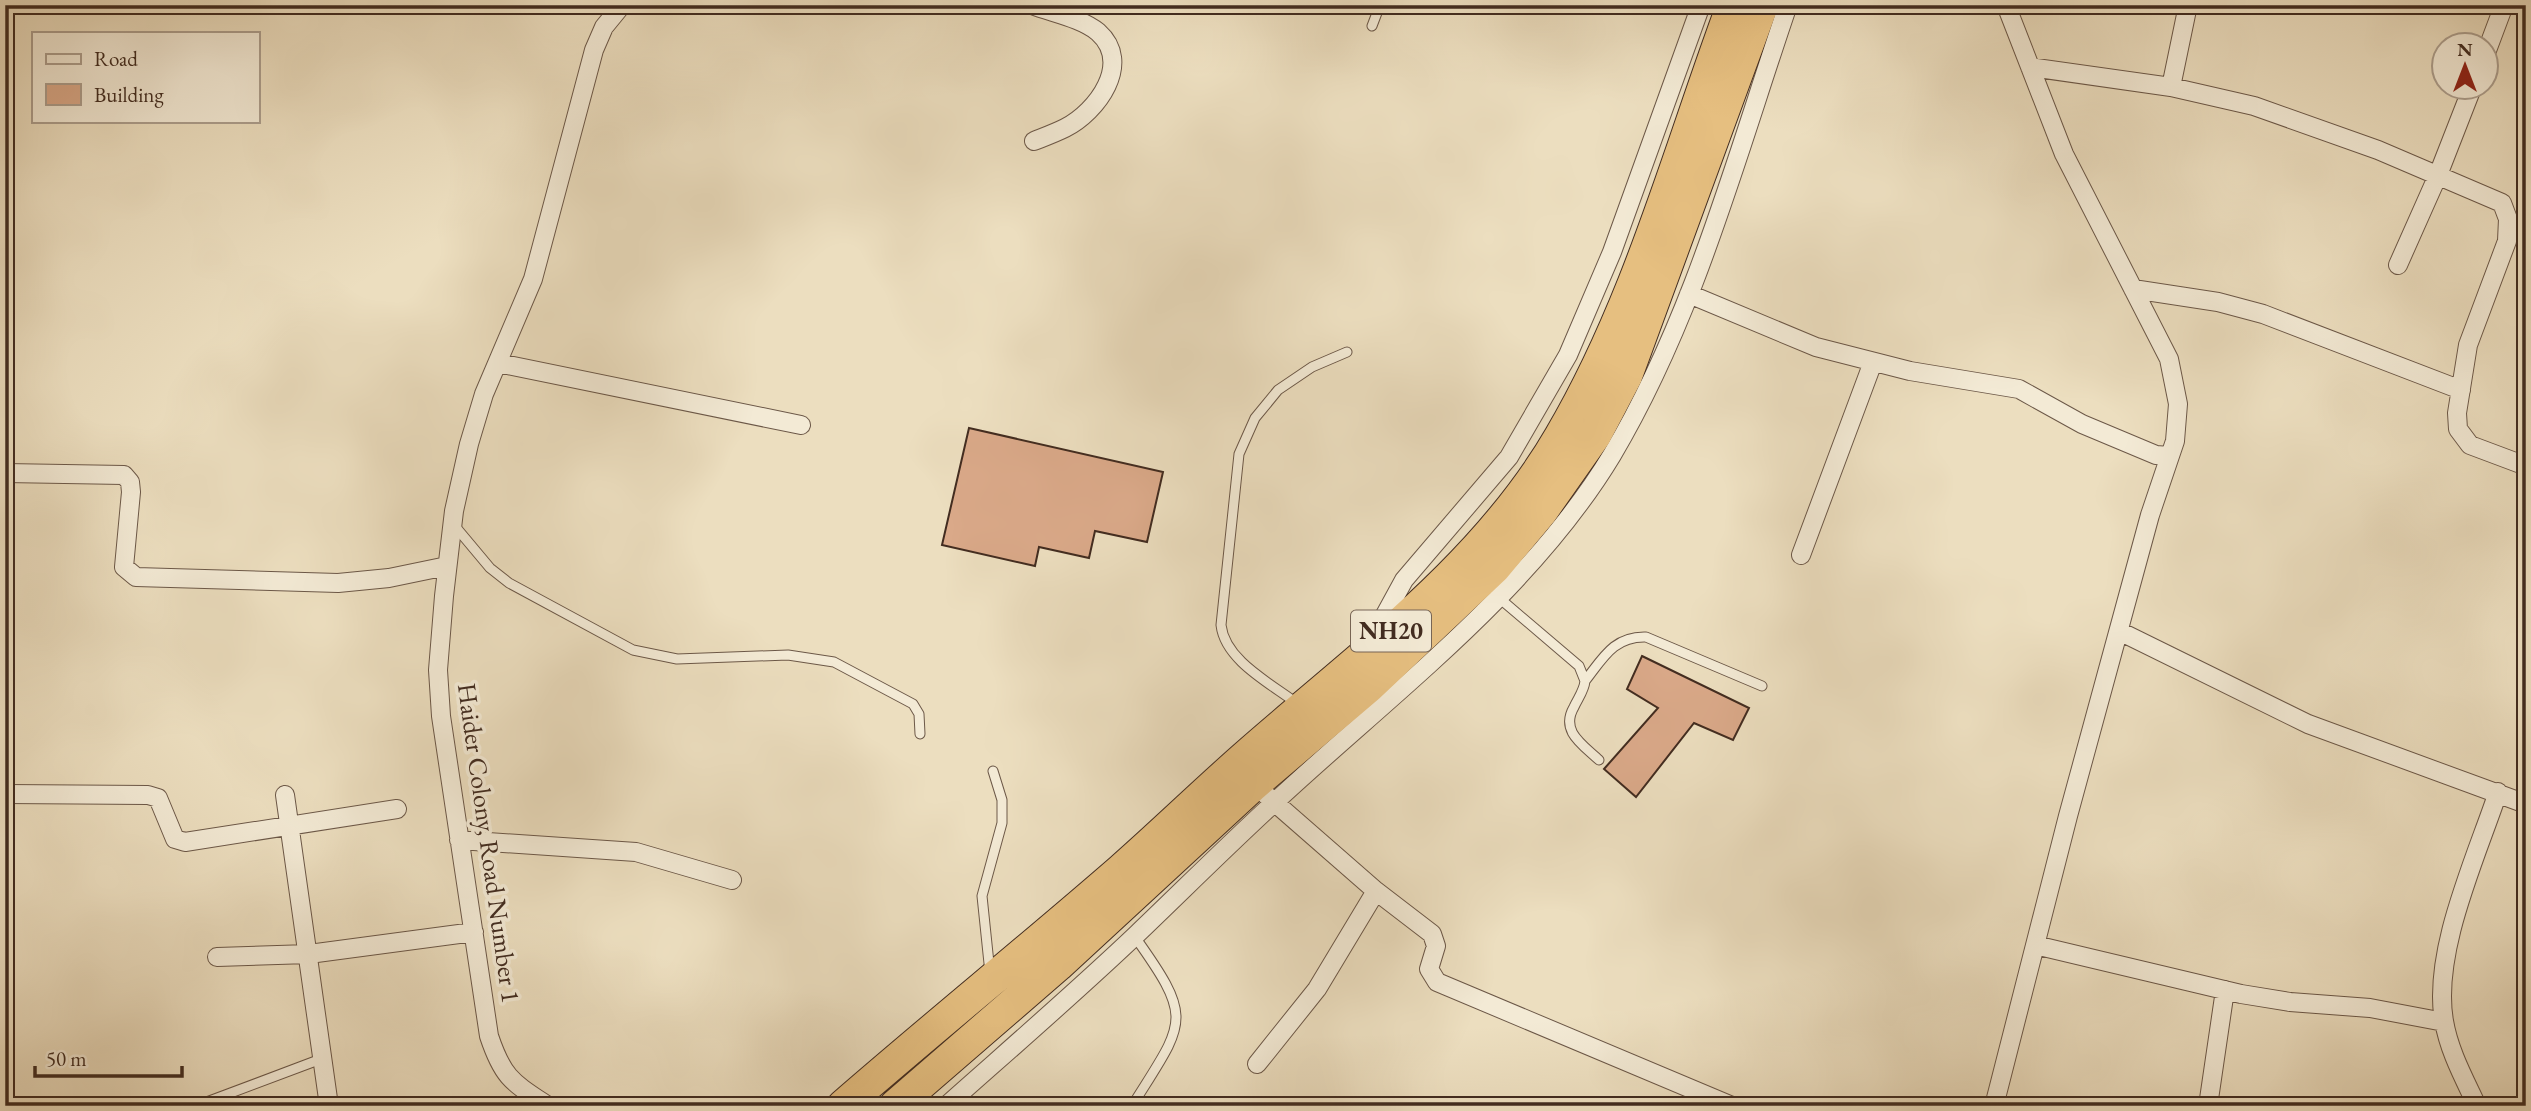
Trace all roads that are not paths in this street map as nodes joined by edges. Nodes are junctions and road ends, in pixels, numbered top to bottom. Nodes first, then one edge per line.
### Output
1 (622, 5) edge
2 (1032, 5) edge
3 (1380, 5) edge
4 (1701, 5) edge
5 (1733, 5) edge
6 (1762, 5) edge
7 (1788, 5) edge
8 (2006, 5) edge
9 (2188, 5) edge
10 (2504, 5) edge
11 (1372, 26) dead end
12 (2494, 32) edge
13 (2030, 67) junction
14 (2171, 87) junction
15 (2467, 102) edge
16 (1034, 141) dead end
17 (2438, 175) junction
18 (2398, 265) dead end
19 (2133, 289) junction
20 (1689, 294) junction
21 (1347, 352) dead end
22 (1873, 362) junction
23 (498, 363) junction
24 (2461, 390) junction
25 (801, 425) dead end
26 (2169, 456) junction
27 (2526, 466) edge
28 (5, 473) edge
29 (453, 523) junction
30 (1801, 555) dead end
31 (447, 566) junction
32 (1498, 597) junction
33 (2119, 631) junction
34 (1360, 660) junction
35 (1585, 681) junction
36 (1762, 686) dead end
37 (1303, 708) junction
38 (920, 734) dead end
39 (1599, 760) dead end
40 (993, 771) dead end
41 (1254, 785) junction
42 (2498, 792) junction
43 (5, 794) edge
44 (285, 795) dead end
45 (2526, 804) edge
46 (397, 809) dead end
47 (289, 823) junction
48 (459, 841) junction
49 (732, 880) dead end
50 (1376, 891) junction
51 (474, 932) junction
52 (1135, 937) junction
53 (2035, 945) junction
54 (309, 954) junction
55 (217, 957) dead end
56 (991, 979) junction
57 (2225, 990) junction
58 (2444, 1023) junction
59 (321, 1059) junction
60 (1258, 1064) dead end
61 (196, 1106) edge
62 (328, 1106) edge
63 (548, 1106) edge
64 (843, 1106) edge
65 (895, 1106) edge
66 (946, 1106) edge
67 (1132, 1106) edge
68 (1732, 1106) edge
69 (1994, 1106) edge
70 (2208, 1106) edge
71 (2477, 1106) edge

1 - 23 street, Haider Colony, Road Number 1
2 - 16 street
3 - 11 lane
4 - 34 street
5 - 34 highway, NH20
6 - 41 highway, NH20
7 - 20 street
8 - 13 street
9 - 14 street
10 - 12 street
13 - 14 street
13 - 19 street
14 - 17 street
15 - 17 street
17 - 18 street
17 - 24 street
19 - 24 street
19 - 26 street
20 - 22 street
20 - 32 street
21 - 37 lane
22 - 26 street
22 - 30 street
23 - 25 street
23 - 29 street, Haider Colony, Road Number 1
24 - 27 street
26 - 33 street
28 - 31 street
29 - 31 street, Haider Colony, Road Number 1
29 - 38 lane
31 - 48 street, Haider Colony, Road Number 1
32 - 35 lane
32 - 41 street
33 - 42 street
33 - 53 street
34 - 37 highway, NH20
35 - 36 lane
35 - 39 lane
37 - 41 highway, NH20
40 - 56 lane
41 - 50 street
41 - 52 street
41 - 56 highway, NH20
41 - 65 highway, NH20
42 - 45 street
42 - 58 street
43 - 47 street
44 - 47 street
46 - 47 street
47 - 54 street
48 - 49 street
48 - 51 street, Haider Colony, Road Number 1
50 - 60 street
50 - 68 street
51 - 54 street
51 - 63 street, Haider Colony, Road Number 1
52 - 66 street
52 - 67 lane
53 - 57 street
53 - 69 street
54 - 55 street
54 - 59 street
56 - 64 highway, NH20
57 - 58 street
57 - 70 street
58 - 71 street
59 - 61 lane
59 - 62 street

